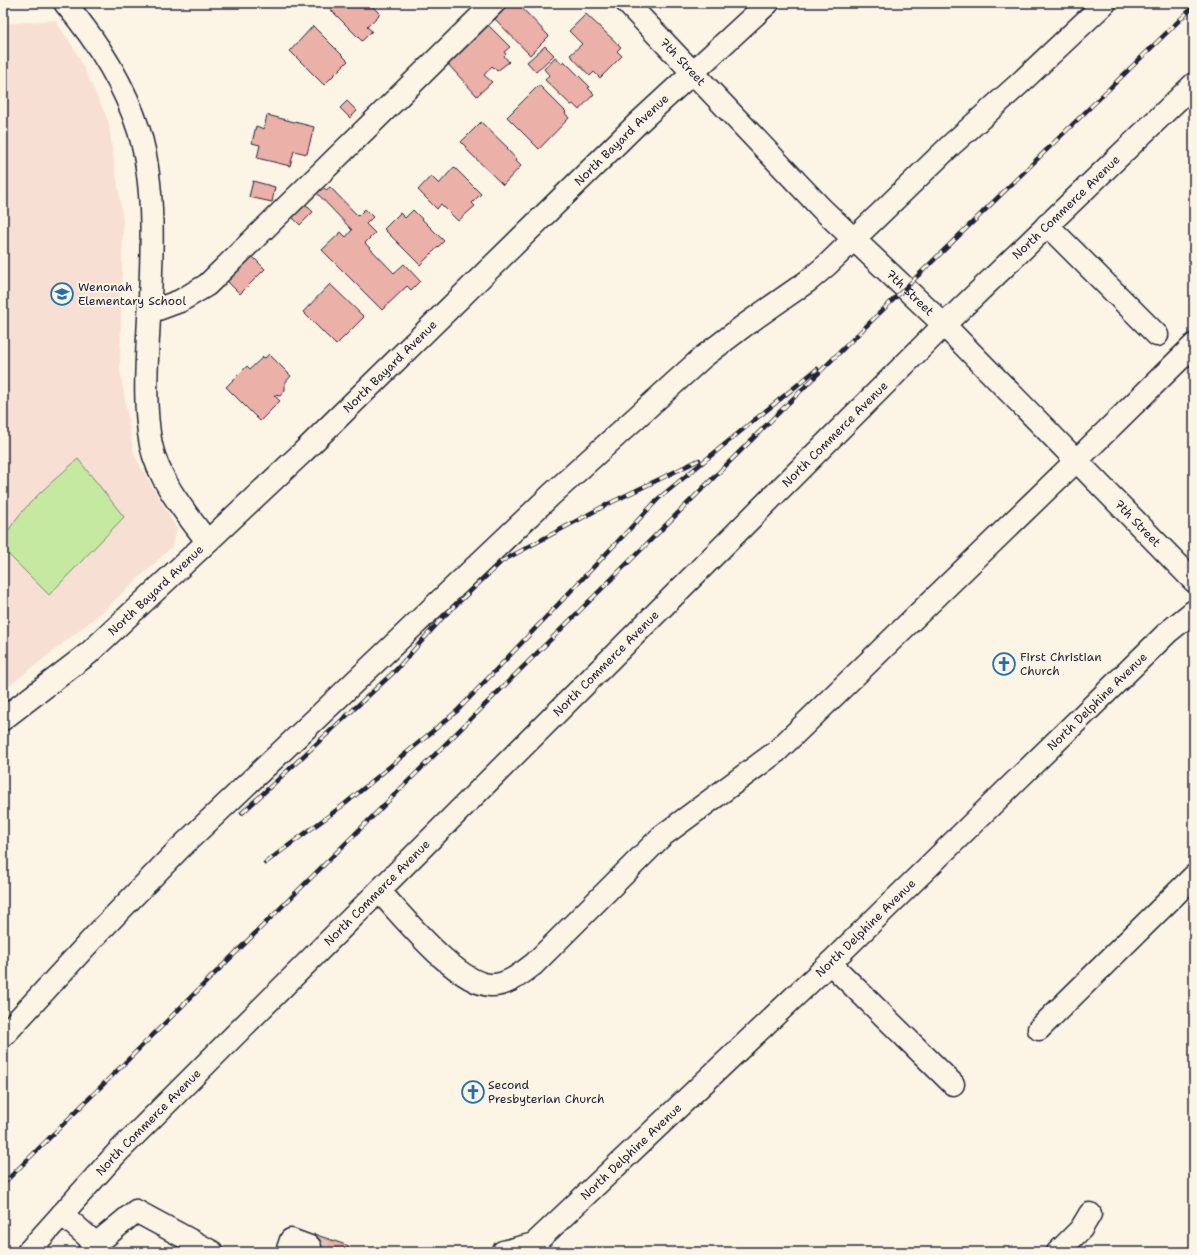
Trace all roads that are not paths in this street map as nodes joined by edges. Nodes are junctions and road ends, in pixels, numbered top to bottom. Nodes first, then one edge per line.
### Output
1 (65, 3) edge
2 (494, 3) edge
3 (627, 3) edge
4 (768, 3) edge
5 (1105, 3) edge
6 (693, 73) junction
7 (1194, 84) edge
8 (1048, 225) junction
9 (853, 239) junction
10 (150, 312) junction
11 (944, 325) junction
12 (1157, 335) dead end
13 (1194, 345) edge
14 (1077, 460) junction
15 (207, 541) junction
16 (1194, 581) edge
17 (1194, 611) edge
18 (3, 720) edge
19 (1194, 876) edge
20 (379, 891) junction
21 (830, 963) junction
22 (1039, 1029) dead end
23 (3, 1036) edge
24 (953, 1084) dead end
25 (62, 1214) junction
26 (1090, 1214) dead end
27 (310, 1247) tunnel mouth
28 (92, 1248) edge
29 (533, 1248) edge
30 (28, 1252) edge
31 (212, 1252) edge
32 (287, 1252) edge
33 (503, 1252) edge
34 (1058, 1252) edge

1 - 10 street
2 - 10 street
3 - 6 street, 7th Street
4 - 6 street, North Bayard Avenue
5 - 9 street
6 - 9 street, 7th Street
6 - 15 street, North Bayard Avenue
7 - 8 street, North Commerce Avenue
8 - 11 street, North Commerce Avenue
8 - 12 street
9 - 11 street, 7th Street
9 - 23 street
10 - 15 street
11 - 14 street, 7th Street
11 - 20 street, North Commerce Avenue
13 - 14 street
14 - 16 street, 7th Street
14 - 20 street
15 - 18 street, North Bayard Avenue
17 - 21 street, North Delphine Avenue
19 - 22 street
20 - 25 street, North Commerce Avenue
21 - 24 street
21 - 29 street, North Delphine Avenue
25 - 28 street
25 - 30 street, North Commerce Avenue
26 - 34 street
27 - 32 street
28 - 31 street
29 - 33 street, North Delphine Avenue

